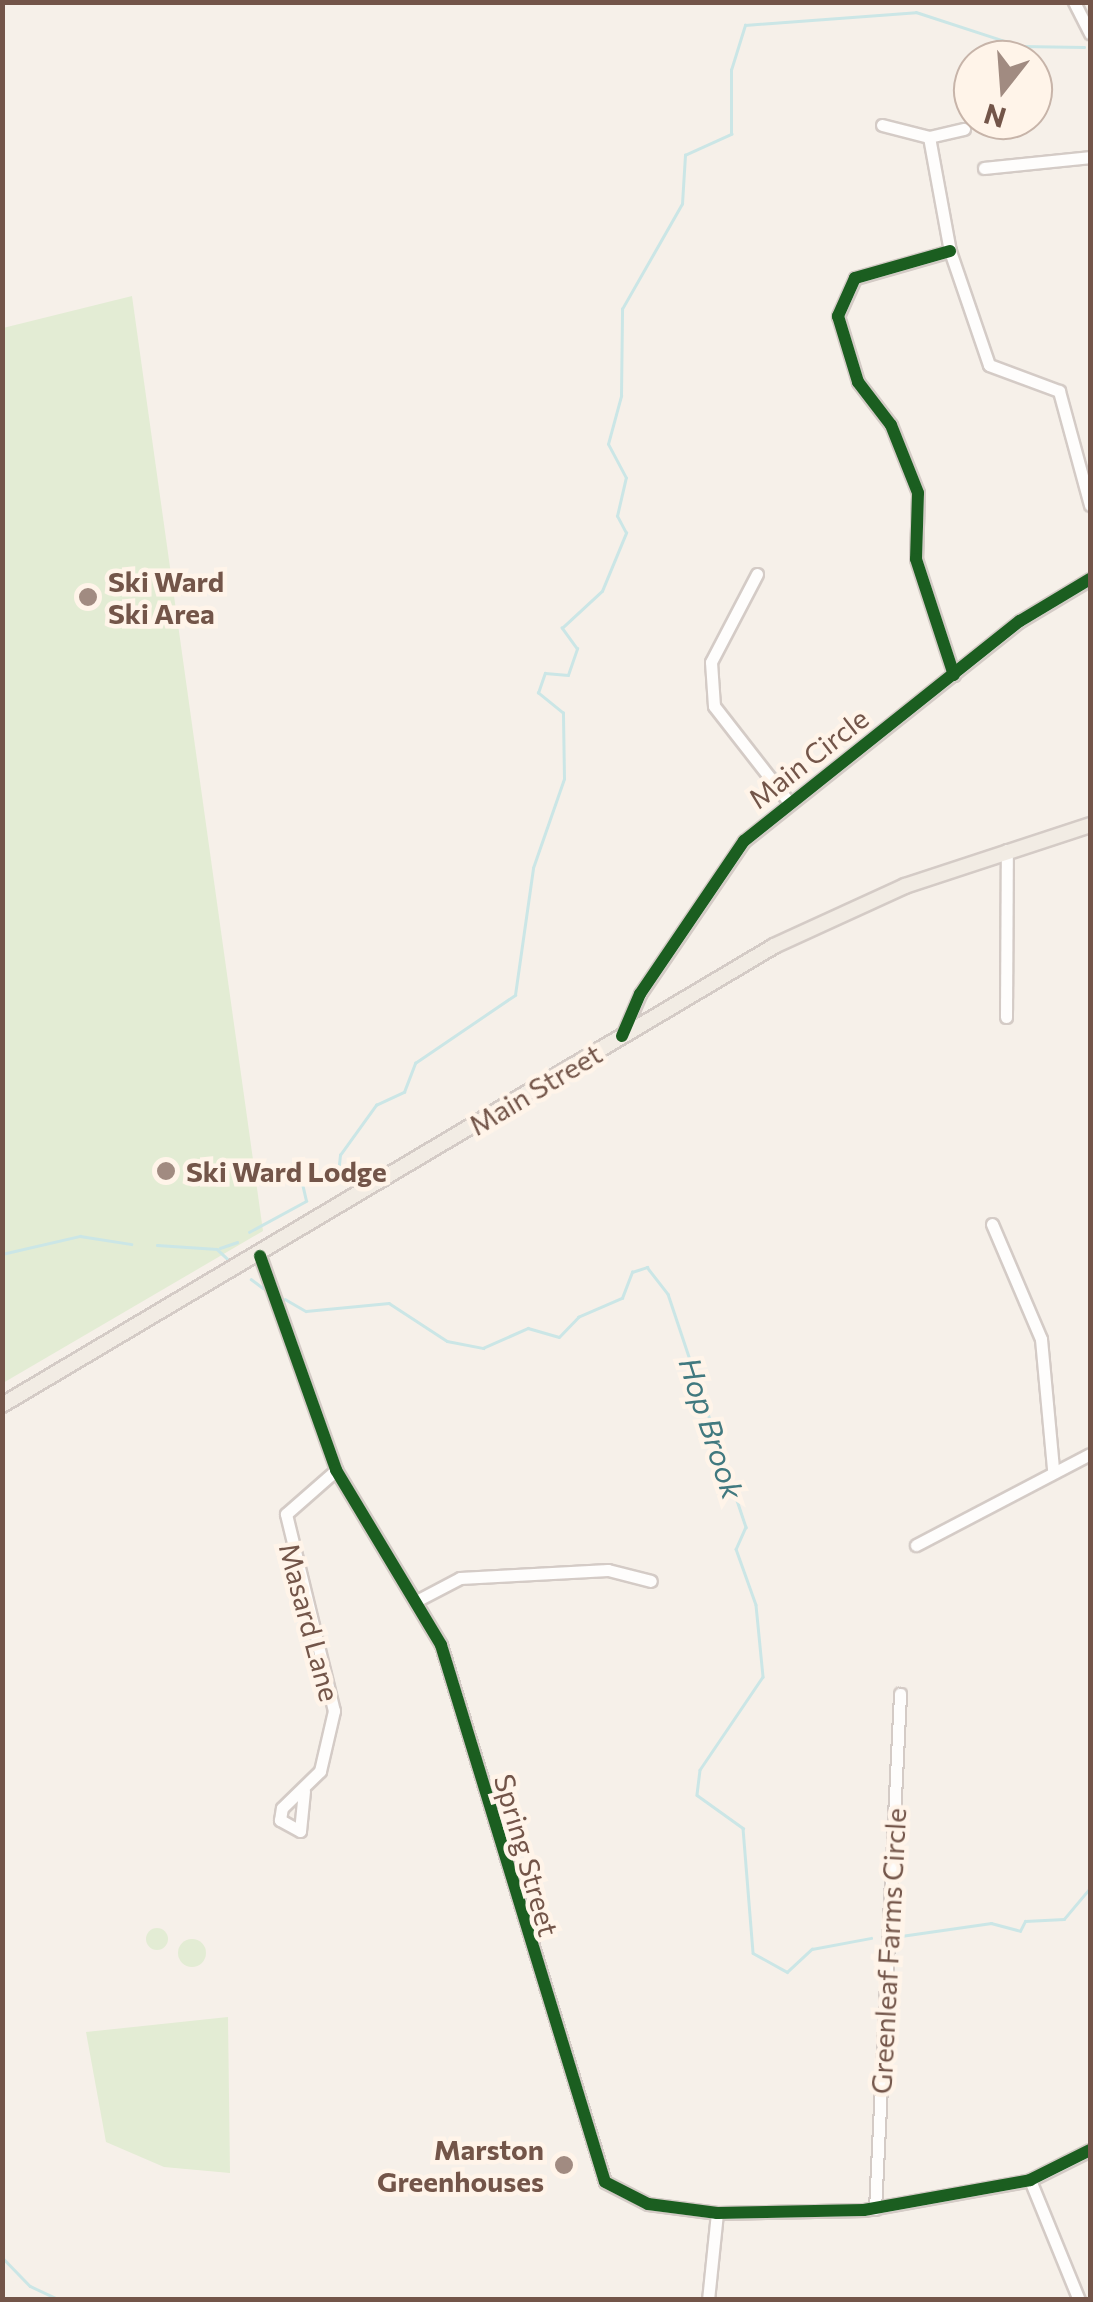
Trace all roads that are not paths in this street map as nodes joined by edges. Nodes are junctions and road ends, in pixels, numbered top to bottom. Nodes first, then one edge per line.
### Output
1 (1074, 2) edge
2 (1090, 33) edge
3 (882, 124) dead end
4 (953, 132) edge
5 (929, 137) junction
6 (1090, 157) edge
7 (984, 168) dead end
8 (950, 251) junction
9 (1090, 505) edge
10 (757, 574) dead end
11 (1090, 579) edge
12 (954, 675) junction
13 (788, 801) junction
14 (1090, 825) edge
15 (1008, 850) junction
16 (1006, 1017) dead end
17 (622, 1036) junction
18 (992, 1224) dead end
19 (260, 1256) junction
20 (2, 1404) edge
21 (1090, 1454) edge
22 (1053, 1469) junction
23 (336, 1470) junction
24 (916, 1545) dead end
25 (651, 1581) dead end
26 (420, 1599) junction
27 (900, 1694) dead end
28 (304, 1791) dead end
29 (1090, 2150) edge
30 (1030, 2180) junction
31 (876, 2209) junction
32 (717, 2214) junction
33 (708, 2300) edge
34 (1078, 2300) edge

1 - 2 street
3 - 5 street
4 - 5 street
5 - 8 street
6 - 7 street
8 - 9 street
8 - 12 street
10 - 13 street
11 - 12 street, Main Circle
12 - 13 street, Main Circle
13 - 17 street, Main Circle
14 - 15 main road, Main Street
15 - 16 street
15 - 17 main road, Main Street
17 - 19 main road, Main Street
18 - 22 street
19 - 20 main road, Main Street
19 - 23 street, Spring Street
21 - 22 street
22 - 24 street
23 - 26 street, Spring Street
23 - 28 street, Masard Lane
25 - 26 street
26 - 32 street, Spring Street
27 - 31 street, Greenleaf Farms Circle
29 - 30 street, Spring Street
30 - 31 street, Spring Street
30 - 34 street
31 - 32 street, Spring Street
32 - 33 street

